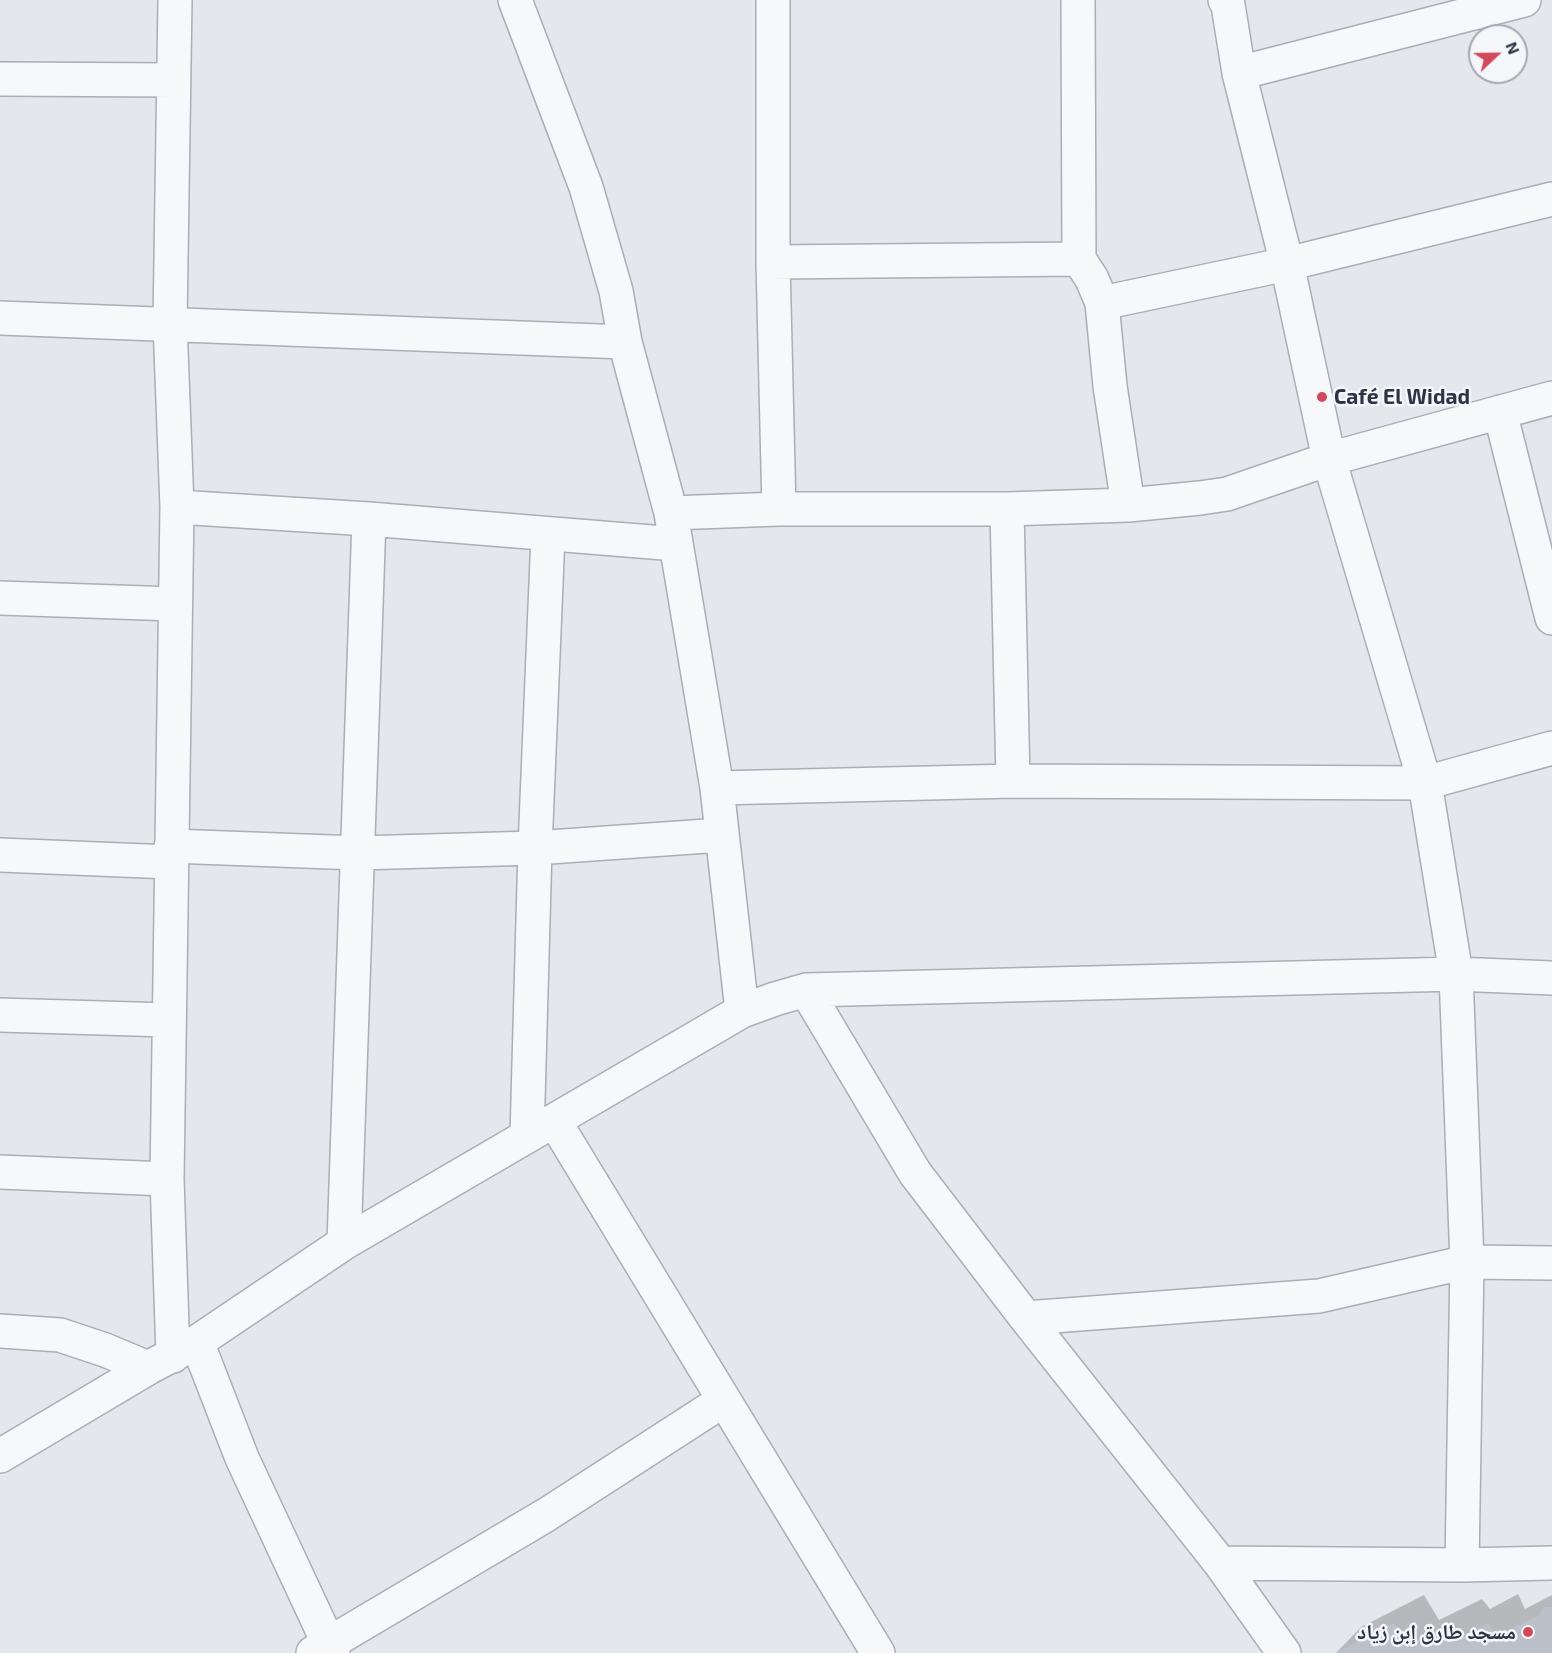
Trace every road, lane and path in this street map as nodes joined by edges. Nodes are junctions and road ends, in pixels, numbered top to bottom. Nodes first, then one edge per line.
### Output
1 (175, 0) edge
2 (515, 0) edge
3 (773, 0) edge
4 (1078, 0) edge
5 (1226, 0) edge
6 (1524, 0) edge
7 (1239, 73) junction
8 (0, 79) edge
9 (173, 80) junction
10 (1552, 199) edge
11 (1079, 259) junction
12 (773, 262) junction
13 (1287, 264) junction
14 (1102, 303) junction
15 (0, 318) edge
16 (170, 323) junction
17 (625, 342) junction
18 (1552, 398) edge
19 (1500, 412) junction
20 (1329, 459) junction
21 (1128, 505) junction
22 (177, 507) junction
23 (779, 509) junction
24 (1007, 509) junction
25 (369, 519) junction
26 (674, 529) junction
27 (548, 535) junction
28 (0, 598) edge
29 (175, 604) junction
30 (1552, 618) edge
31 (1552, 748) edge
32 (1013, 781) junction
33 (1425, 783) junction
34 (717, 788) junction
35 (721, 835) junction
36 (535, 848) junction
37 (358, 853) junction
38 (171, 854) junction
39 (0, 855) edge
40 (1456, 974) junction
41 (1552, 978) edge
42 (806, 990) junction
43 (742, 1011) junction
44 (0, 1015) edge
45 (168, 1020) junction
46 (541, 1129) junction
47 (0, 1172) edge
48 (167, 1179) junction
49 (344, 1243) junction
50 (1467, 1262) junction
51 (1552, 1263) edge
52 (1026, 1318) junction
53 (0, 1331) edge
54 (173, 1355) junction
55 (724, 1400) junction
56 (0, 1456) edge
57 (1220, 1563) junction
58 (1552, 1563) edge
59 (1462, 1565) junction
60 (325, 1650) edge
61 (879, 1653) edge
62 (1284, 1653) edge

1 - 9 street
2 - 17 street
3 - 12 street
4 - 11 street
5 - 7 street
6 - 7 street
7 - 13 street
8 - 9 street
9 - 16 street
10 - 13 street
11 - 12 street
11 - 14 street
12 - 23 street
13 - 14 street
13 - 20 street
14 - 21 street
15 - 16 street
16 - 17 street
16 - 22 street
17 - 26 street
18 - 19 street
19 - 20 street
19 - 30 street
20 - 21 street
20 - 33 street
21 - 24 street
22 - 25 street
22 - 29 street
23 - 24 street
23 - 26 street
24 - 32 street
25 - 27 street
25 - 37 street
26 - 27 street
26 - 34 street
27 - 36 street
28 - 29 street
29 - 38 street
31 - 33 street
32 - 33 street
32 - 34 street
33 - 40 street
34 - 35 street
35 - 36 street
35 - 43 street
36 - 37 street
36 - 46 street
37 - 38 street
37 - 49 street
38 - 39 street
38 - 45 street
40 - 41 street
40 - 42 street
40 - 50 street
42 - 43 street
42 - 52 street
43 - 46 street
44 - 45 street
45 - 48 street
46 - 49 street
46 - 55 street
47 - 48 street
48 - 54 street
49 - 54 street
50 - 51 street
50 - 52 street
50 - 59 street
52 - 57 street
53 - 54 street
54 - 56 street
54 - 60 street
55 - 60 street
55 - 61 street
57 - 59 street
57 - 62 street
58 - 59 street

